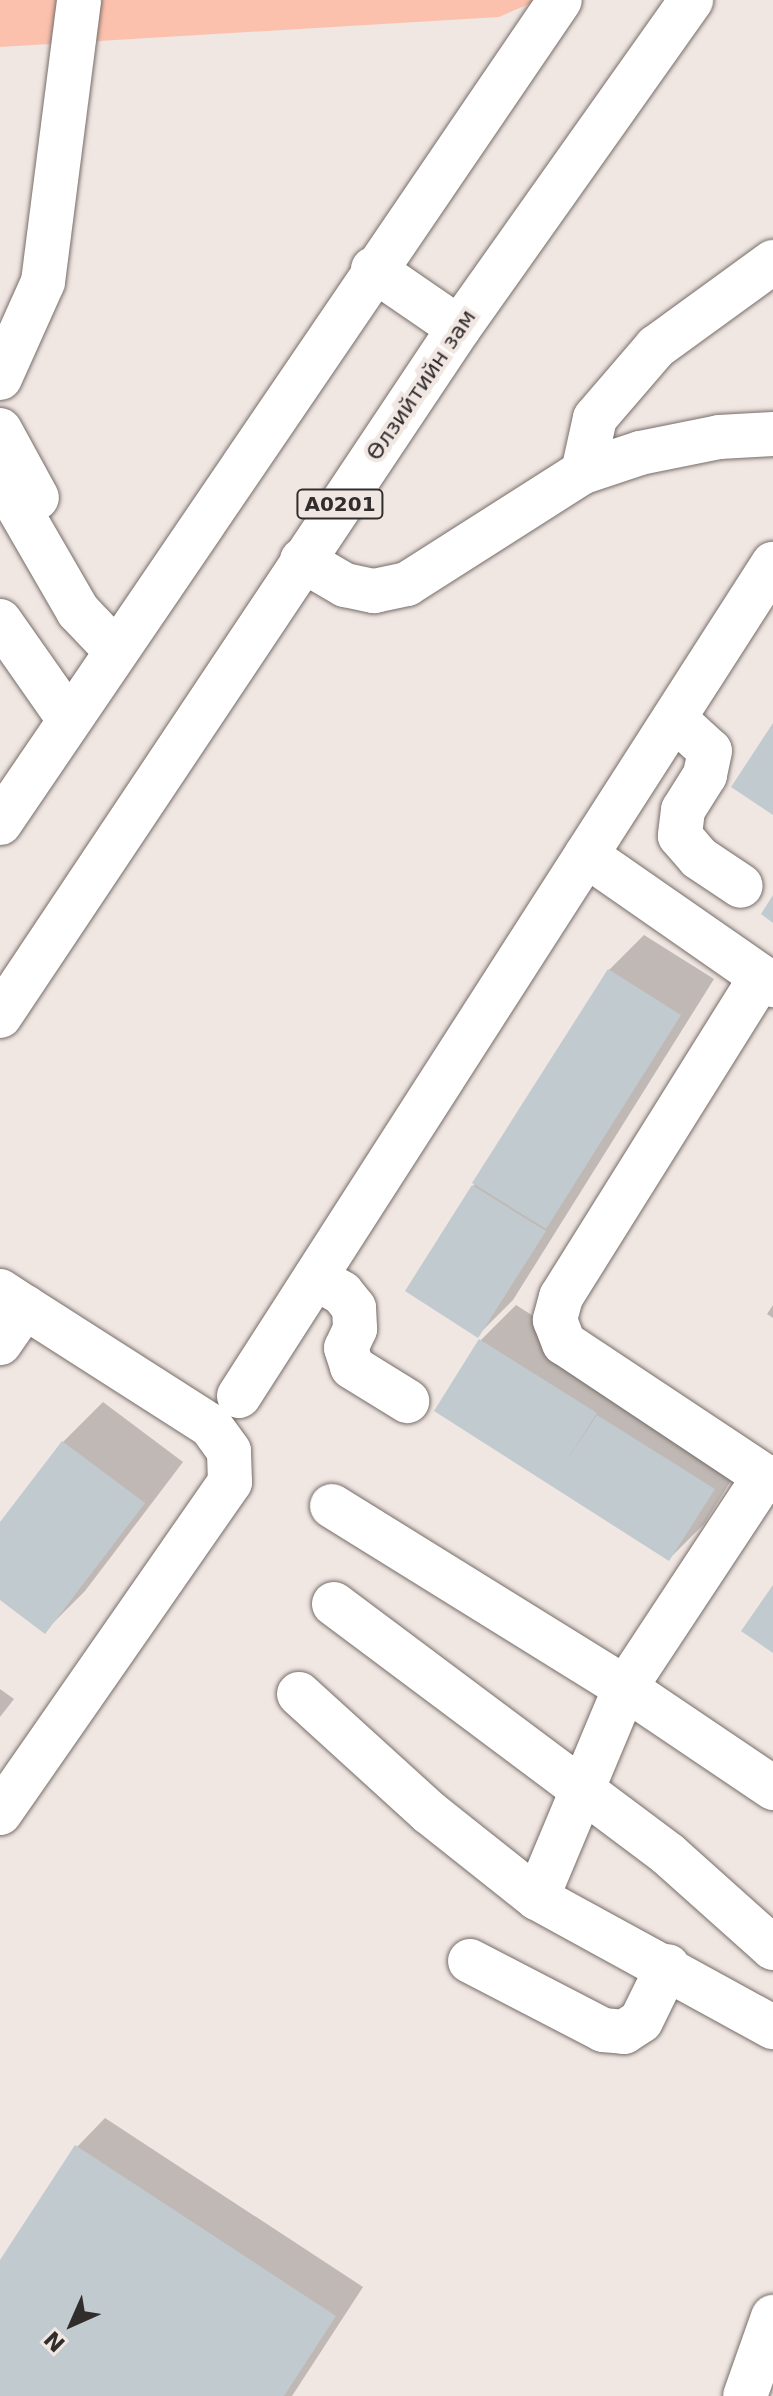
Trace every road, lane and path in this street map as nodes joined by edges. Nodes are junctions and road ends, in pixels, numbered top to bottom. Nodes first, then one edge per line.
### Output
1 (79, 0) edge
2 (560, 0) edge
3 (691, 0) edge
4 (773, 262) edge
5 (373, 269) junction
6 (459, 328) junction
7 (0, 378) edge
8 (0, 430) edge
9 (773, 434) edge
10 (583, 472) junction
11 (0, 476) edge
12 (302, 560) junction
13 (773, 564) edge
14 (90, 595) dead end
15 (0, 621) edge
16 (114, 649) junction
17 (68, 718) junction
18 (675, 719) junction
19 (0, 823) edge
20 (586, 855) junction
21 (741, 886) dead end
22 (767, 981) edge
23 (0, 1016) edge
24 (315, 1278) junction
25 (12, 1299) edge
26 (0, 1343) edge
27 (239, 1396) dead end
28 (407, 1401) dead end
29 (769, 1479) edge
30 (332, 1506) dead end
31 (334, 1604) dead end
32 (625, 1688) junction
33 (299, 1694) dead end
34 (773, 1788) edge
35 (582, 1790) junction
36 (0, 1813) edge
37 (537, 1898) junction
38 (773, 1948) edge
39 (470, 1961) dead end
40 (668, 1966) junction
41 (773, 2027) edge
42 (773, 2317) edge
43 (745, 2396) edge

1 - 7 main road
2 - 5 main road
3 - 6 main road, Өлзийтийн зам / A0201
4 - 10 main road
5 - 6 main road
5 - 16 main road
6 - 12 main road, Өлзийтийн зам / A0201
8 - 14 main road
9 - 10 main road
10 - 12 main road
11 - 16 main road
12 - 23 main road, Өлзийтийн зам / A0201
13 - 18 main road
15 - 17 main road
16 - 17 main road
17 - 19 main road
18 - 20 main road
18 - 21 main road
20 - 22 main road
20 - 24 main road
22 - 29 main road
24 - 27 main road
24 - 28 main road
25 - 26 main road
25 - 36 main road
29 - 32 main road
30 - 32 main road
31 - 35 main road
32 - 34 main road
32 - 35 main road
33 - 37 main road
35 - 37 main road
35 - 38 main road
37 - 40 main road
39 - 40 main road
40 - 41 main road
42 - 43 main road

